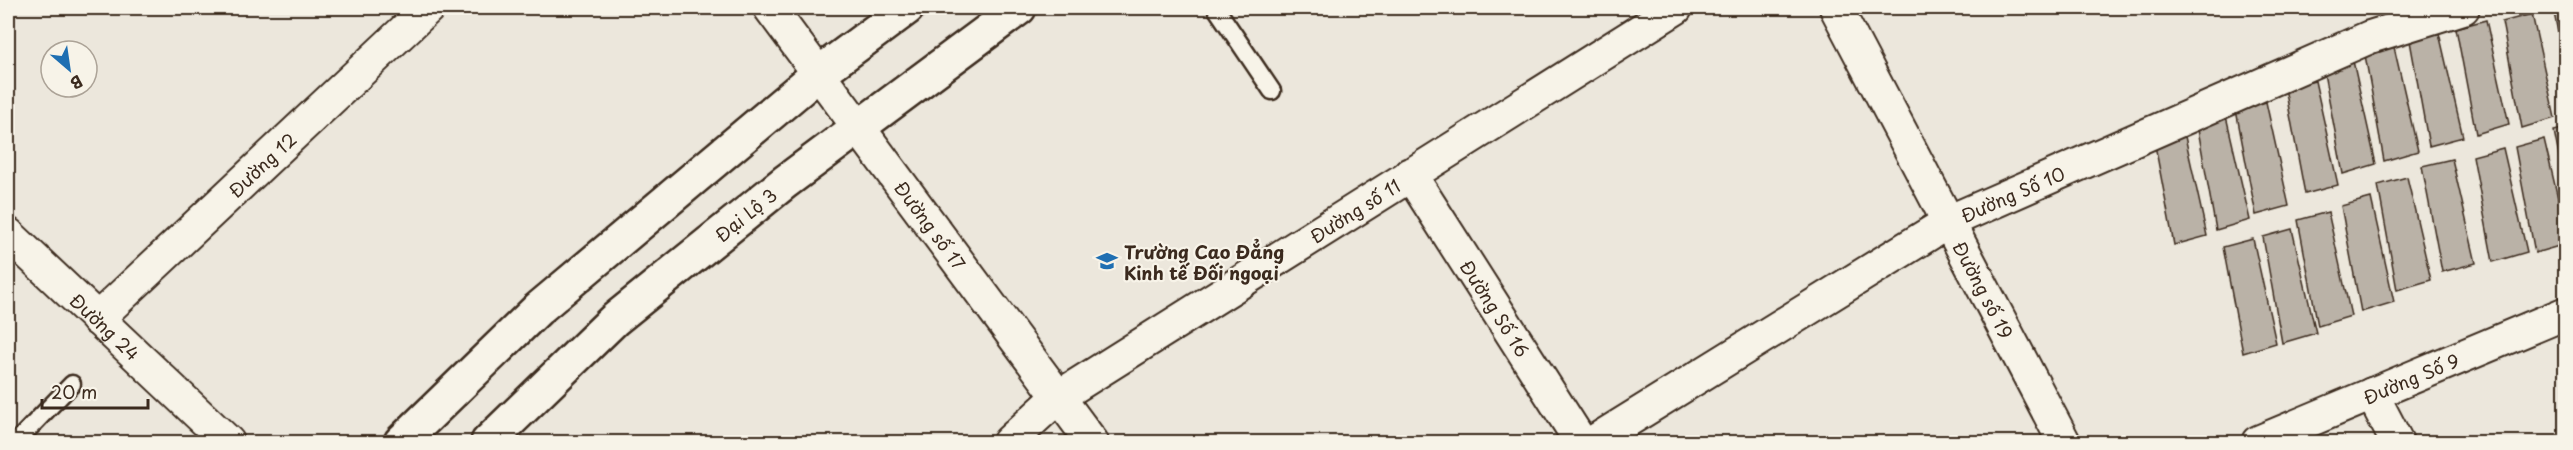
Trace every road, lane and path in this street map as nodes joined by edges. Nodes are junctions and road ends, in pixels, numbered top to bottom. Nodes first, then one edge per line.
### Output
1 (428, 8) edge
2 (770, 8) edge
3 (907, 8) edge
4 (1019, 8) edge
5 (1216, 8) edge
6 (1676, 8) edge
7 (1836, 8) edge
8 (2463, 8) edge
9 (818, 74) junction
10 (1272, 91) dead end
11 (857, 126) junction
12 (1410, 174) junction
13 (1950, 221) junction
14 (8, 234) edge
15 (2565, 313) edge
16 (97, 319) junction
17 (72, 384) dead end
18 (2372, 394) junction
19 (1058, 397) junction
20 (16, 442) edge
21 (228, 442) edge
22 (401, 442) edge
23 (489, 442) edge
24 (1009, 442) edge
25 (1092, 442) edge
26 (1581, 442) edge
27 (1593, 442) edge
28 (2064, 442) edge
29 (2258, 442) edge
30 (2397, 442) edge

1 - 16 street, Đường 12
2 - 9 street, Đường số 17
3 - 9 street
4 - 11 street, Đại Lộ 3
5 - 10 lane
6 - 12 street, Đường số 11
7 - 13 street, Đường số 19
8 - 13 street, Đường Số 10
9 - 11 street, Đường số 17
9 - 22 street
11 - 19 street, Đường số 17
11 - 23 street, Đại Lộ 3
12 - 19 street, Đường số 11
12 - 26 street, Đường Số 16
13 - 27 street, Đường Số 10
13 - 28 street, Đường số 19
14 - 16 street, Đường 24
15 - 18 street, Đường Số 9
16 - 21 street, Đường 24
17 - 20 lane
18 - 29 street, Đường Số 9
18 - 30 street
19 - 24 street, Đường số 11
19 - 25 street, Đường số 17

